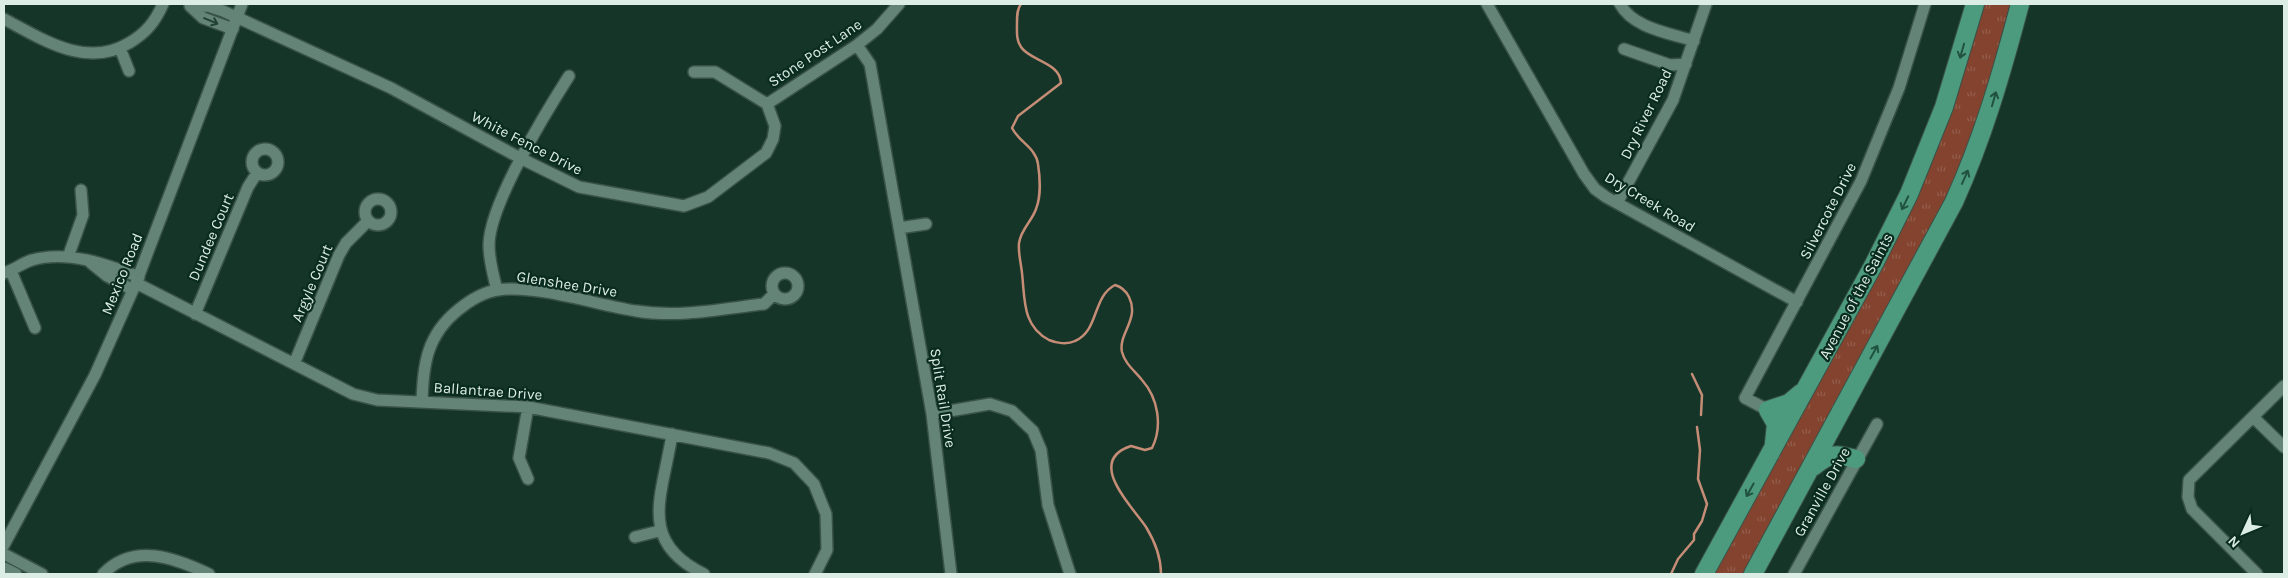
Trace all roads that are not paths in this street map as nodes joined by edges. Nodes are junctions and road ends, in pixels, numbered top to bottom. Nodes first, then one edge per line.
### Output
1 (163, 4) edge
2 (242, 4) edge
3 (899, 4) edge
4 (1488, 4) edge
5 (1620, 4) edge
6 (1706, 4) edge
7 (1925, 4) edge
8 (1975, 4) edge
9 (2020, 4) edge
10 (190, 5) edge
11 (4, 19) edge
12 (235, 23) junction
13 (1694, 41) junction
14 (857, 45) junction
15 (120, 48) junction
16 (1624, 49) dead end
17 (1686, 64) junction
18 (129, 72) dead end
19 (694, 72) dead end
20 (569, 76) dead end
21 (767, 104) junction
22 (522, 159) junction
23 (257, 172) dead end
24 (81, 190) dead end
25 (1617, 203) junction
26 (368, 220) dead end
27 (926, 224) dead end
28 (899, 228) junction
29 (68, 256) junction
30 (7, 272) edge
31 (136, 283) junction
32 (497, 290) junction
33 (774, 294) dead end
34 (1797, 302) junction
35 (195, 314) junction
36 (35, 328) dead end
37 (294, 364) junction
38 (2284, 386) edge
39 (1806, 389) junction
40 (422, 402) junction
41 (528, 407) junction
42 (1768, 410) junction
43 (932, 414) junction
44 (1841, 414) junction
45 (2253, 417) junction
46 (1877, 424) dead end
47 (672, 434) junction
48 (1774, 447) junction
49 (2284, 447) edge
50 (1856, 459) junction
51 (1810, 469) junction
52 (528, 479) dead end
53 (659, 531) junction
54 (635, 537) dead end
55 (4, 545) edge
56 (4, 554) edge
57 (4, 568) edge
58 (16, 574) edge
59 (42, 574) edge
60 (103, 574) edge
61 (209, 574) edge
62 (704, 574) edge
63 (815, 574) edge
64 (951, 574) edge
65 (1070, 574) edge
66 (1704, 574) edge
67 (1753, 574) edge
68 (1794, 574) edge
69 (2257, 574) edge

1 - 15 street
2 - 12 street, Mexico Road
3 - 14 street, Stone Post Lane
4 - 25 street, Dry Creek Road
5 - 13 street
6 - 13 street, Dry River Road
7 - 34 street, Silvercote Drive
8 -> 39 highway, Avenue of the Saints
44 -> 9 highway
10 - 12 street, White Fence Drive
11 - 15 street
12 - 22 street, White Fence Drive
12 - 31 street, Mexico Road
13 - 17 street, Dry River Road
14 - 21 street, Stone Post Lane
14 - 28 street, Split Rail Drive
15 - 18 street
16 - 17 street, Dry River Road
17 - 25 street, Dry River Road
19 - 21 street
20 - 22 street
21 - 22 street, White Fence Drive
22 - 32 street
23 - 35 street, Dundee Court
24 - 29 street
25 - 34 street, Dry Creek Road
26 - 37 street, Argyle Court
27 - 28 street
28 - 43 street, Split Rail Drive
29 - 30 street
29 - 31 street, Ballantrae Drive
30 - 36 street
31 - 35 street, Ballantrae Drive
31 - 55 street, Mexico Road
32 - 33 street, Glenshee Drive
32 - 40 street, Glenshee Drive
34 - 42 street, Silvercote Drive
35 - 37 street, Ballantrae Drive
37 - 40 street, Ballantrae Drive
38 - 45 street
39 - 42 highway
39 - 48 highway, Avenue of the Saints
40 - 41 street, Ballantrae Drive
41 - 47 street, Ballantrae Drive
41 - 52 street
42 - 48 highway
43 - 64 street, Split Rail Drive
43 - 65 street
44 - 50 highway
44 - 51 highway
45 - 49 street
45 - 69 street
46 - 50 street, Granville Drive
47 - 53 street
47 - 63 street, Ballantrae Drive
48 -> 66 highway, Avenue of the Saints
50 - 51 highway
50 - 68 street, Granville Drive
51 - 67 highway
53 - 54 street
53 - 62 street
56 - 59 street
57 - 58 street
60 - 61 street

